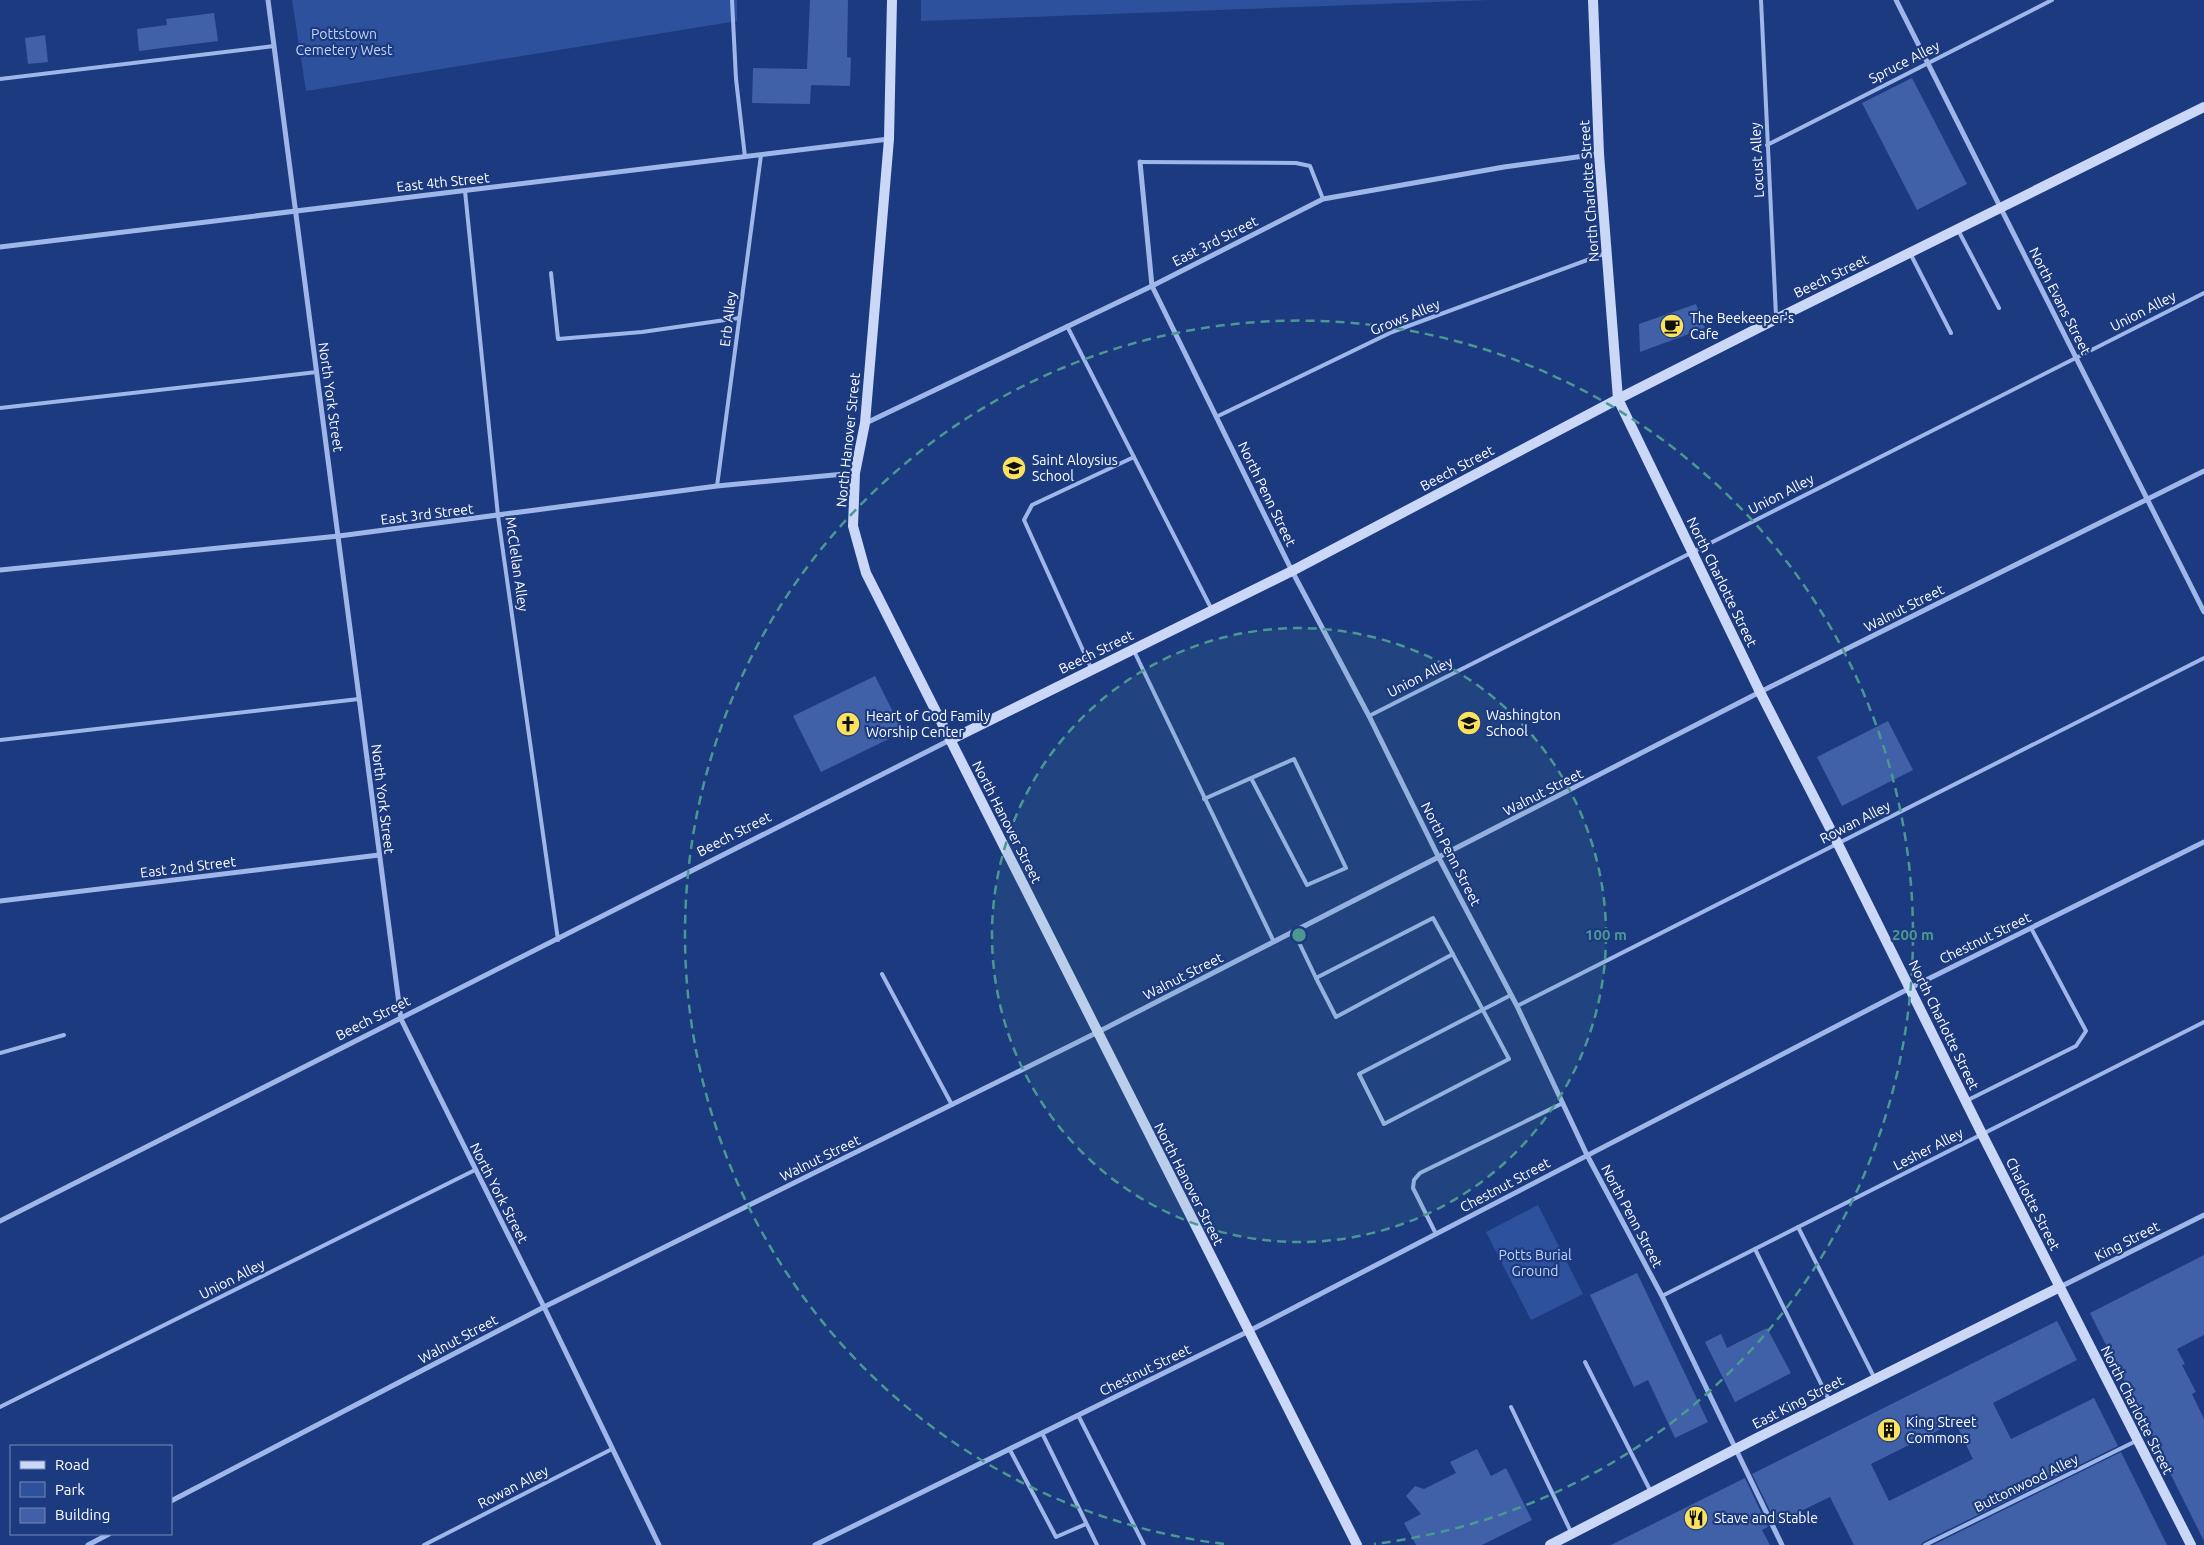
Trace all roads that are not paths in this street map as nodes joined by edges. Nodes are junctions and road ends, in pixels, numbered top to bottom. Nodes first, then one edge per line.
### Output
1 (268, 0) edge
2 (732, 0) edge
3 (892, 0) edge
4 (1593, 0) edge
5 (1761, 0) edge
6 (1896, 0) edge
7 (2052, 0) edge
8 (274, 46) junction
9 (1928, 62) junction
10 (0, 80) edge
11 (2204, 107) edge
12 (889, 139) junction
13 (1767, 145) junction
14 (1599, 154) junction
15 (761, 155) junction
16 (745, 157) junction
17 (1140, 162) joint
18 (466, 191) junction
19 (1323, 200) junction
20 (2001, 207) junction
21 (295, 210) junction
22 (1957, 228) junction
23 (0, 247) edge
24 (1607, 252) junction
25 (1910, 252) junction
26 (551, 273) dead end
27 (1152, 286) junction
28 (2204, 293) edge
29 (1999, 308) dead end
30 (739, 318) junction
31 (1776, 318) junction
32 (1068, 326) junction
33 (1951, 333) dead end
34 (2076, 357) junction
35 (317, 372) junction
36 (1618, 399) junction
37 (0, 408) edge
38 (1216, 417) junction
39 (865, 423) junction
40 (1134, 457) junction
41 (2204, 471) edge
42 (855, 473) junction
43 (717, 486) junction
44 (2147, 499) junction
45 (498, 516) junction
46 (339, 536) junction
47 (1692, 551) junction
48 (0, 570) edge
49 (1292, 571) junction
50 (1212, 610) junction
51 (2204, 612) edge
52 (1133, 649) junction
53 (2204, 658) edge
54 (1092, 670) junction
55 (1760, 692) junction
56 (359, 698) junction
57 (1369, 716) junction
58 (0, 740) edge
59 (950, 740) junction
60 (1251, 778) junction
61 (1204, 799) junction
62 (2204, 842) edge
63 (1838, 844) junction
64 (379, 855) junction
65 (1439, 858) junction
66 (0, 901) edge
67 (2031, 928) junction
68 (1294, 932) junction
69 (558, 940) junction
70 (1274, 942) junction
71 (1453, 954) junction
72 (882, 974) dead end
73 (1316, 978) junction
74 (1910, 988) junction
75 (1511, 995) junction
76 (1517, 1006) junction
77 (1482, 1009) junction
78 (401, 1019) junction
79 (2204, 1022) edge
80 (1098, 1032) junction
81 (64, 1035) dead end
82 (0, 1053) edge
83 (1966, 1100) junction
84 (1562, 1103) junction
85 (952, 1105) junction
86 (1982, 1134) junction
87 (1587, 1155) junction
88 (474, 1170) junction
89 (2204, 1215) edge
90 (0, 1221) edge
91 (1798, 1228) junction
92 (1436, 1234) junction
93 (1755, 1249) junction
94 (2060, 1287) junction
95 (1662, 1296) junction
96 (544, 1307) junction
97 (1248, 1331) junction
98 (1584, 1362) dead end
99 (1876, 1379) junction
100 (1830, 1401) junction
101 (1511, 1407) dead end
102 (0, 1408) edge
103 (1078, 1415) junction
104 (1042, 1433) junction
105 (2137, 1440) junction
106 (612, 1449) junction
107 (1736, 1449) junction
108 (1010, 1450) junction
109 (1651, 1492) junction
110 (172, 1501) edge
111 (1086, 1524) junction
112 (1572, 1534) junction
113 (107, 1535) edge
114 (88, 1545) edge
115 (424, 1545) edge
116 (659, 1545) edge
117 (815, 1545) edge
118 (1097, 1545) edge
119 (1144, 1545) edge
120 (1357, 1545) edge
121 (1550, 1545) edge
122 (1782, 1545) edge
123 (1925, 1545) edge
124 (2191, 1545) edge

1 - 8 street, North York Street
2 - 16 lane
3 - 12 street, North Hanover Street
4 - 14 street, North Charlotte Street
5 - 13 lane, Locust Alley
6 - 9 street, North Evans Street
7 - 9 lane, Spruce Alley
8 - 10 lane
8 - 21 street, North York Street
9 - 13 lane, Spruce Alley
9 - 20 street, North Evans Street
11 - 20 street, Beech Street
12 - 15 street, East 4th Street
12 - 39 street, North Hanover Street
13 - 31 lane, Locust Alley
14 - 19 street, East 3rd Street
14 - 24 street, North Charlotte Street
15 - 16 street, East 4th Street
15 - 30 lane, Erb Alley
16 - 18 street, East 4th Street
17 - 19 lane
17 - 27 street, North Penn Street
18 - 21 street, East 4th Street
18 - 45 lane, McClellan Alley
19 - 27 street, East 3rd Street
20 - 22 street, Beech Street
20 - 34 street, North Evans Street
21 - 23 street, East 4th Street
21 - 35 street, North York Street
22 - 25 street, Beech Street
22 - 29 lane
24 - 36 street, North Charlotte Street
24 - 38 lane, Grows Alley
25 - 31 street, Beech Street
25 - 33 lane
26 - 30 lane
27 - 32 street, East 3rd Street
27 - 38 street, North Penn Street
28 - 34 lane, Union Alley
30 - 43 lane, Erb Alley
31 - 36 street, Beech Street
32 - 39 street, East 3rd Street
32 - 40 lane
34 - 44 street, North Evans Street
34 - 47 lane, Union Alley
35 - 37 lane
35 - 46 street, North York Street
36 - 47 street, North Charlotte Street
36 - 49 street, Beech Street
38 - 49 street, North Penn Street
39 - 42 street, North Hanover Street
40 - 50 lane
40 - 54 lane
41 - 44 street, Walnut Street
42 - 43 street, East 3rd Street
42 - 59 street, North Hanover Street
43 - 45 street, East 3rd Street
44 - 51 street, North Evans Street
44 - 55 street, Walnut Street
45 - 46 street, East 3rd Street
45 - 69 lane, McClellan Alley
46 - 48 street, East 3rd Street
46 - 56 street, North York Street
47 - 55 street, North Charlotte Street
47 - 57 lane, Union Alley
49 - 50 street, Beech Street
49 - 57 street, North Penn Street
50 - 52 street, Beech Street
52 - 54 street, Beech Street
52 - 61 lane
53 - 63 lane, Rowan Alley
54 - 59 street, Beech Street
55 - 63 street, North Charlotte Street
55 - 65 street, Walnut Street
56 - 58 lane
56 - 64 street, North York Street
57 - 65 street, North Penn Street
59 - 69 street, Beech Street
59 - 80 street, North Hanover Street
60 - 60 lane
60 - 61 lane
61 - 70 lane
62 - 67 street, Chestnut Street
63 - 74 street, North Charlotte Street
63 - 76 lane, Rowan Alley
64 - 66 street, East 2nd Street
64 - 78 street, North York Street
65 - 68 street, Walnut Street
65 - 75 street, North Penn Street
67 - 74 street, Chestnut Street
67 - 83 lane
68 - 70 street, Walnut Street
68 - 73 lane
69 - 78 street, Beech Street
70 - 80 street, Walnut Street
71 - 73 lane
71 - 73 lane
71 - 77 lane
72 - 85 lane
74 - 83 street, North Charlotte Street
74 - 87 street, Chestnut Street
75 - 76 street, North Penn Street
75 - 77 lane
76 - 84 street, North Penn Street
77 - 77 lane
78 - 88 street, North York Street
78 - 90 street, Beech Street
79 - 86 lane, Lesher Alley
80 - 85 street, Walnut Street
80 - 97 street, North Hanover Street
81 - 82 lane
83 - 86 street, North Charlotte Street
84 - 87 street, North Penn Street
84 - 92 lane
85 - 96 street, Walnut Street
86 - 91 lane, Lesher Alley
86 - 94 street, Charlotte Street
87 - 92 street, Chestnut Street
87 - 95 street, North Penn Street
88 - 96 street, North York Street
88 - 102 lane, Union Alley
89 - 94 street, King Street
91 - 93 lane, Lesher Alley
91 - 99 lane
92 - 97 street, Chestnut Street
93 - 95 lane, Lesher Alley
93 - 100 lane
94 - 99 street, East King Street
94 - 105 street, North Charlotte Street
95 - 107 street, North Penn Street
96 - 106 street, North York Street
96 - 110 street, Walnut Street
97 - 103 street, Chestnut Street
97 - 120 street, North Hanover Street
98 - 109 lane
99 - 100 street, East King Street
100 - 107 street, East King Street
101 - 112 lane
103 - 104 street, Chestnut Street
103 - 119 lane
104 - 108 street, Chestnut Street
104 - 111 lane
105 - 123 lane, Buttonwood Alley
105 - 124 street, North Charlotte Street
106 - 115 lane, Rowan Alley
106 - 116 street, North York Street
107 - 109 street, East King Street
107 - 122 street, North Penn Street
108 - 111 lane
108 - 117 street, Chestnut Street
109 - 112 street, East King Street
111 - 118 lane
112 - 121 street, East King Street
113 - 114 street

